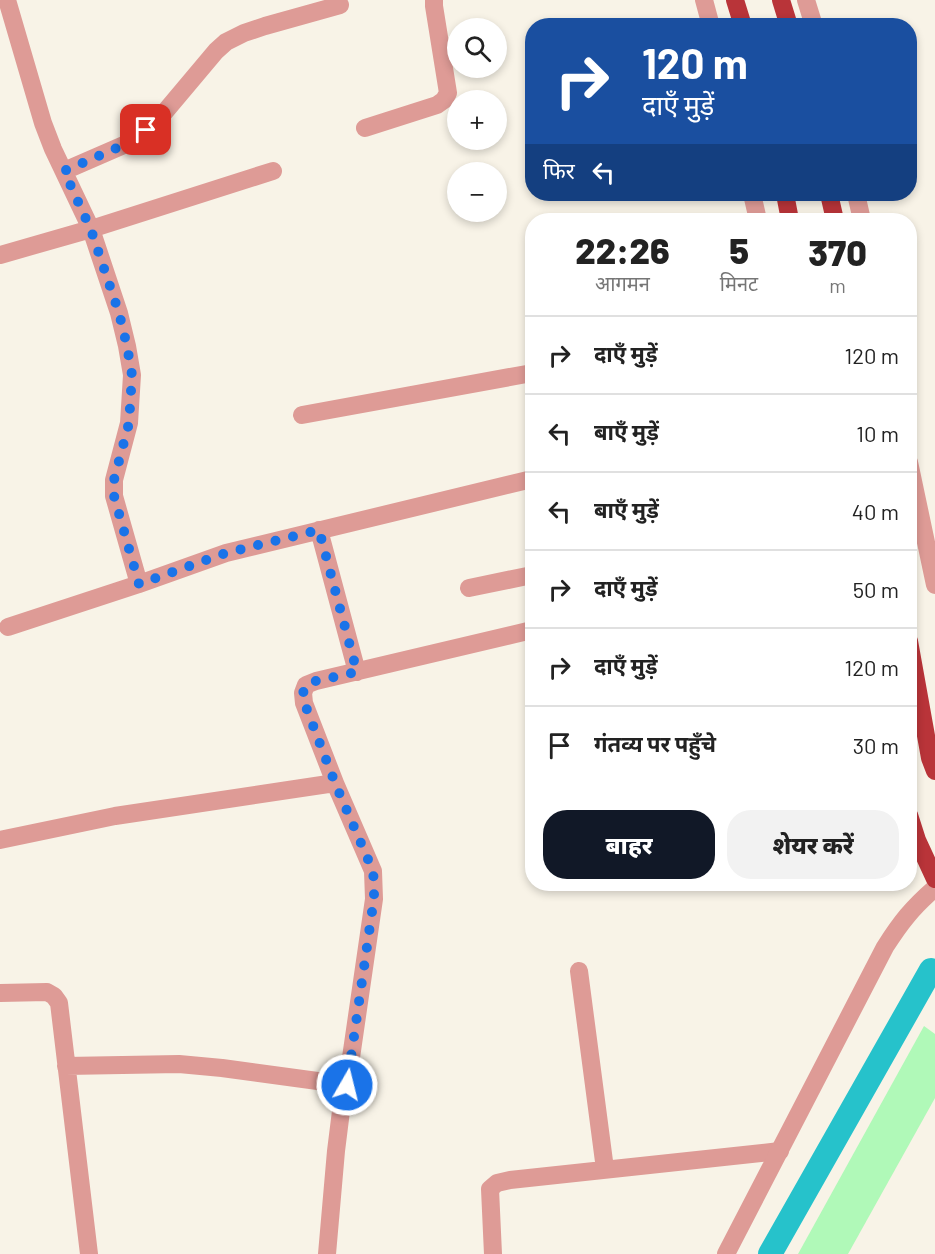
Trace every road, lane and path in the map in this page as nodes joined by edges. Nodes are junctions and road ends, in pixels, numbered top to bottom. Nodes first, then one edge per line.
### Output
1 (7, 0) edge
2 (434, 0) edge
3 (704, 0) edge
4 (735, 0) edge
5 (781, 0) edge
6 (806, 0) edge
7 (340, 5) dead end
8 (709, 18) edge
9 (741, 18) edge
10 (787, 18) edge
11 (812, 18) edge
12 (365, 128) dead end
13 (64, 171) junction
14 (273, 171) dead end
15 (91, 230) junction
16 (0, 255) edge
17 (525, 374) edge
18 (302, 415) dead end
19 (525, 481) edge
20 (917, 500) edge
21 (319, 530) junction
22 (525, 576) edge
23 (139, 584) junction
24 (935, 585) edge
25 (469, 588) dead end
26 (8, 627) dead end
27 (525, 632) edge
28 (357, 672) junction
29 (917, 686) edge
30 (935, 771) edge
31 (335, 783) junction
32 (0, 840) edge
33 (917, 843) edge
34 (935, 879) edge
35 (935, 888) edge
36 (579, 971) dead end
37 (0, 993) edge
38 (66, 1066) junction
39 (347, 1085) junction
40 (780, 1151) junction
41 (605, 1169) junction
42 (89, 1254) edge
43 (327, 1254) edge
44 (493, 1254) edge
45 (726, 1254) edge

1 - 13 street
2 - 12 street
3 - 8 street
4 - 9 highway
5 - 10 highway
6 - 11 street
7 - 13 street
13 - 15 street
14 - 15 street
15 - 16 street
15 - 23 street
17 - 18 street
19 - 21 street
20 - 24 street
21 - 23 street
21 - 28 street
22 - 25 street
23 - 26 street
27 - 28 street
28 - 31 street
29 - 30 highway
31 - 32 street
31 - 39 street
33 - 34 highway
35 - 40 street
36 - 41 street
37 - 38 street
38 - 39 street
38 - 42 street
39 - 43 street
40 - 41 street
40 - 45 street
41 - 44 street

